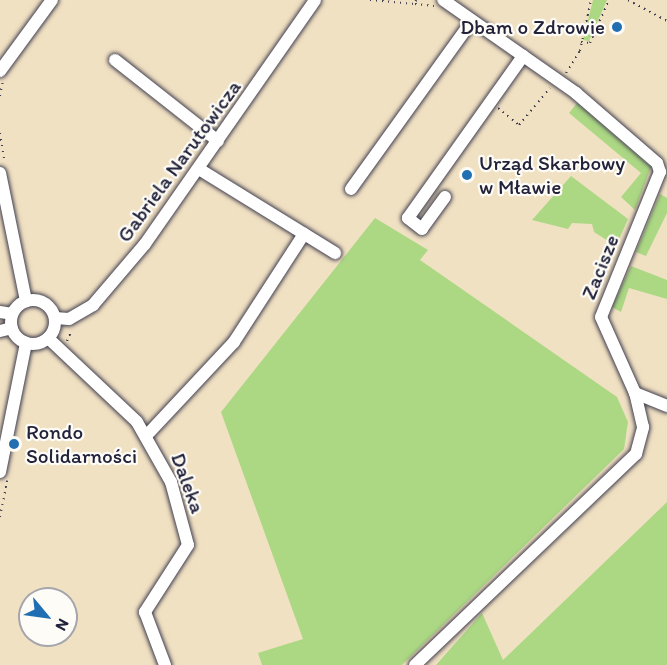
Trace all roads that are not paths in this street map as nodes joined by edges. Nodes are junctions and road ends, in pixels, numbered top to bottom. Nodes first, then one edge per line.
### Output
1 (52, 0) edge
2 (315, 0) edge
3 (443, 0) edge
4 (471, 22) junction
5 (523, 56) junction
6 (116, 60) dead end
7 (1, 65) edge
8 (218, 141) junction
9 (199, 169) junction
10 (0, 173) edge
11 (351, 189) dead end
12 (445, 197) dead end
13 (304, 234) junction
14 (335, 253) dead end
15 (26, 301) junction
16 (6, 313) edge
17 (55, 318) junction
18 (6, 330) edge
19 (48, 338) junction
20 (26, 343) junction
21 (636, 393) junction
22 (667, 406) edge
23 (146, 436) junction
24 (0, 472) edge
25 (165, 665) edge
26 (415, 665) edge

1 - 7 street
2 - 8 street, Gabriela Narutowicza
3 - 4 street, Zacisze
4 - 5 street, Zacisze
4 - 11 street
5 - 12 street
5 - 21 street, Zacisze
6 - 8 street
8 - 9 street, Gabriela Narutowicza
9 - 13 street
9 - 17 street, Gabriela Narutowicza
10 - 15 street
13 - 14 street
13 - 23 street
15 - 16 street
15 - 17 street
16 - 18 street
17 - 19 street
18 - 20 street
19 - 20 street
19 - 23 street, Daleka
20 - 24 street
21 - 22 street
21 - 26 street, Zacisze
23 - 25 street, Daleka

